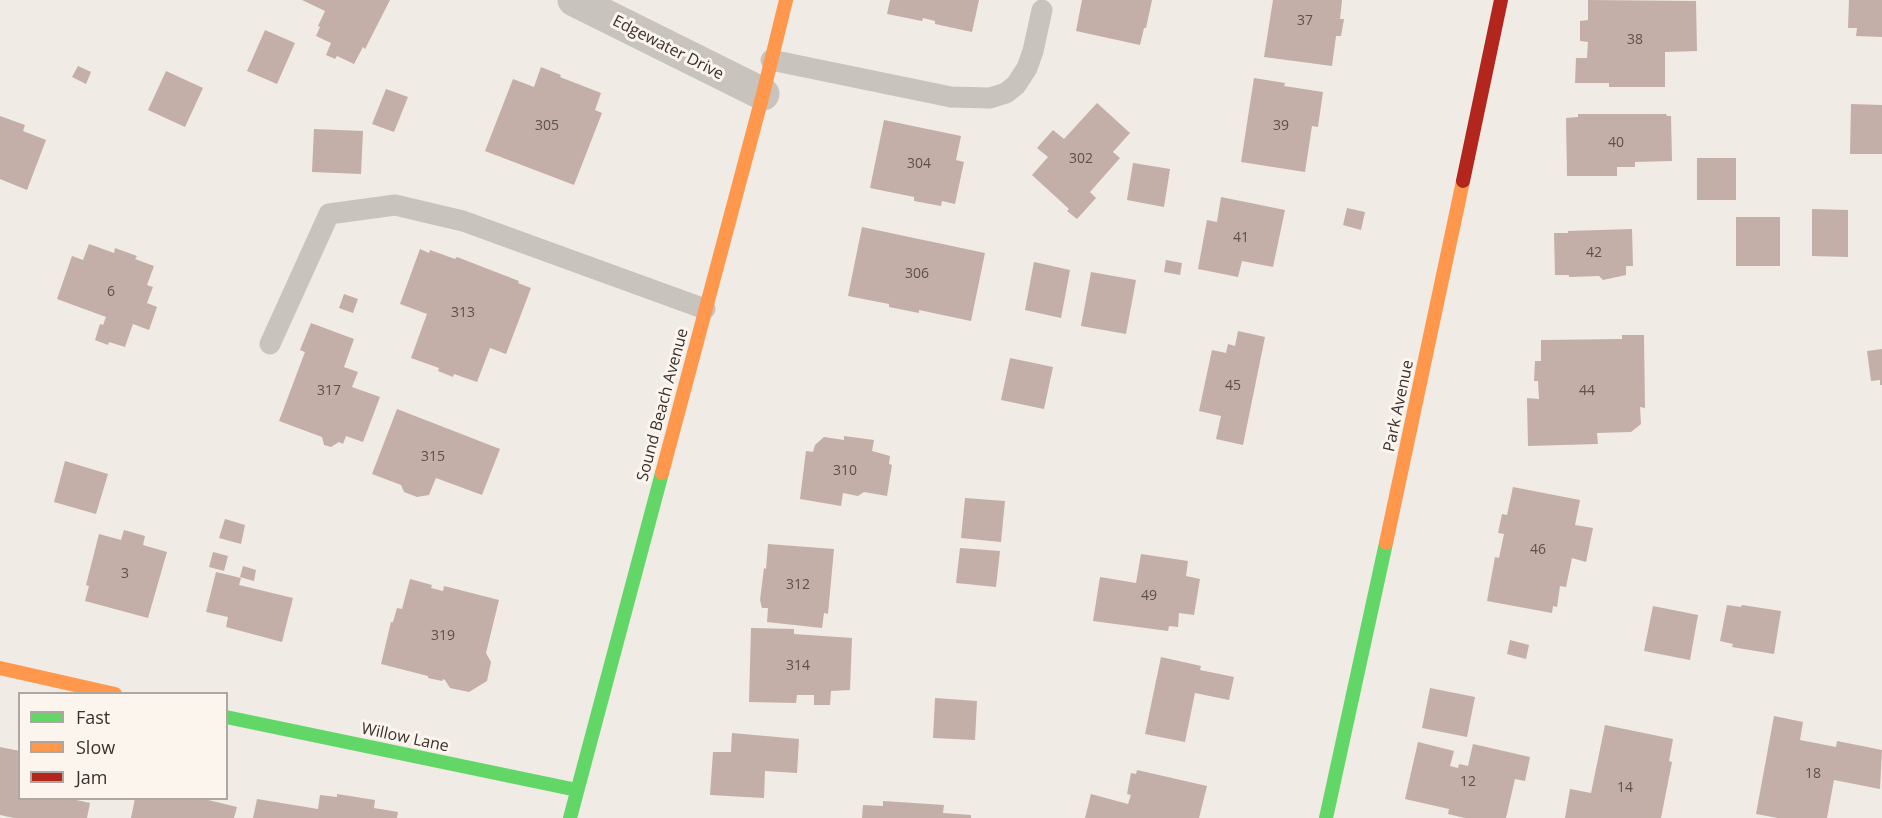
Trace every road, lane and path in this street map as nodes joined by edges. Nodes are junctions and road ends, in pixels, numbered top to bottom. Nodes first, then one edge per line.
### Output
1 (574, 0) edge
2 (786, 0) edge
3 (1501, 0) edge
4 (1042, 10) dead end
5 (771, 60) junction
6 (763, 94) junction
7 (705, 309) junction
8 (270, 344) dead end
9 (0, 668) edge
10 (110, 692) edge
11 (228, 717) edge
12 (577, 790) junction
13 (570, 818) edge
14 (1326, 818) edge

1 - 6 street, Edgewater Drive
2 - 5 street, Sound Beach Avenue
3 - 14 street, Park Avenue
4 - 5 lane
5 - 6 street, Sound Beach Avenue
6 - 7 street, Sound Beach Avenue
7 - 8 lane
7 - 12 street, Sound Beach Avenue
9 - 10 street
11 - 12 street, Willow Lane
12 - 13 street, Sound Beach Avenue

